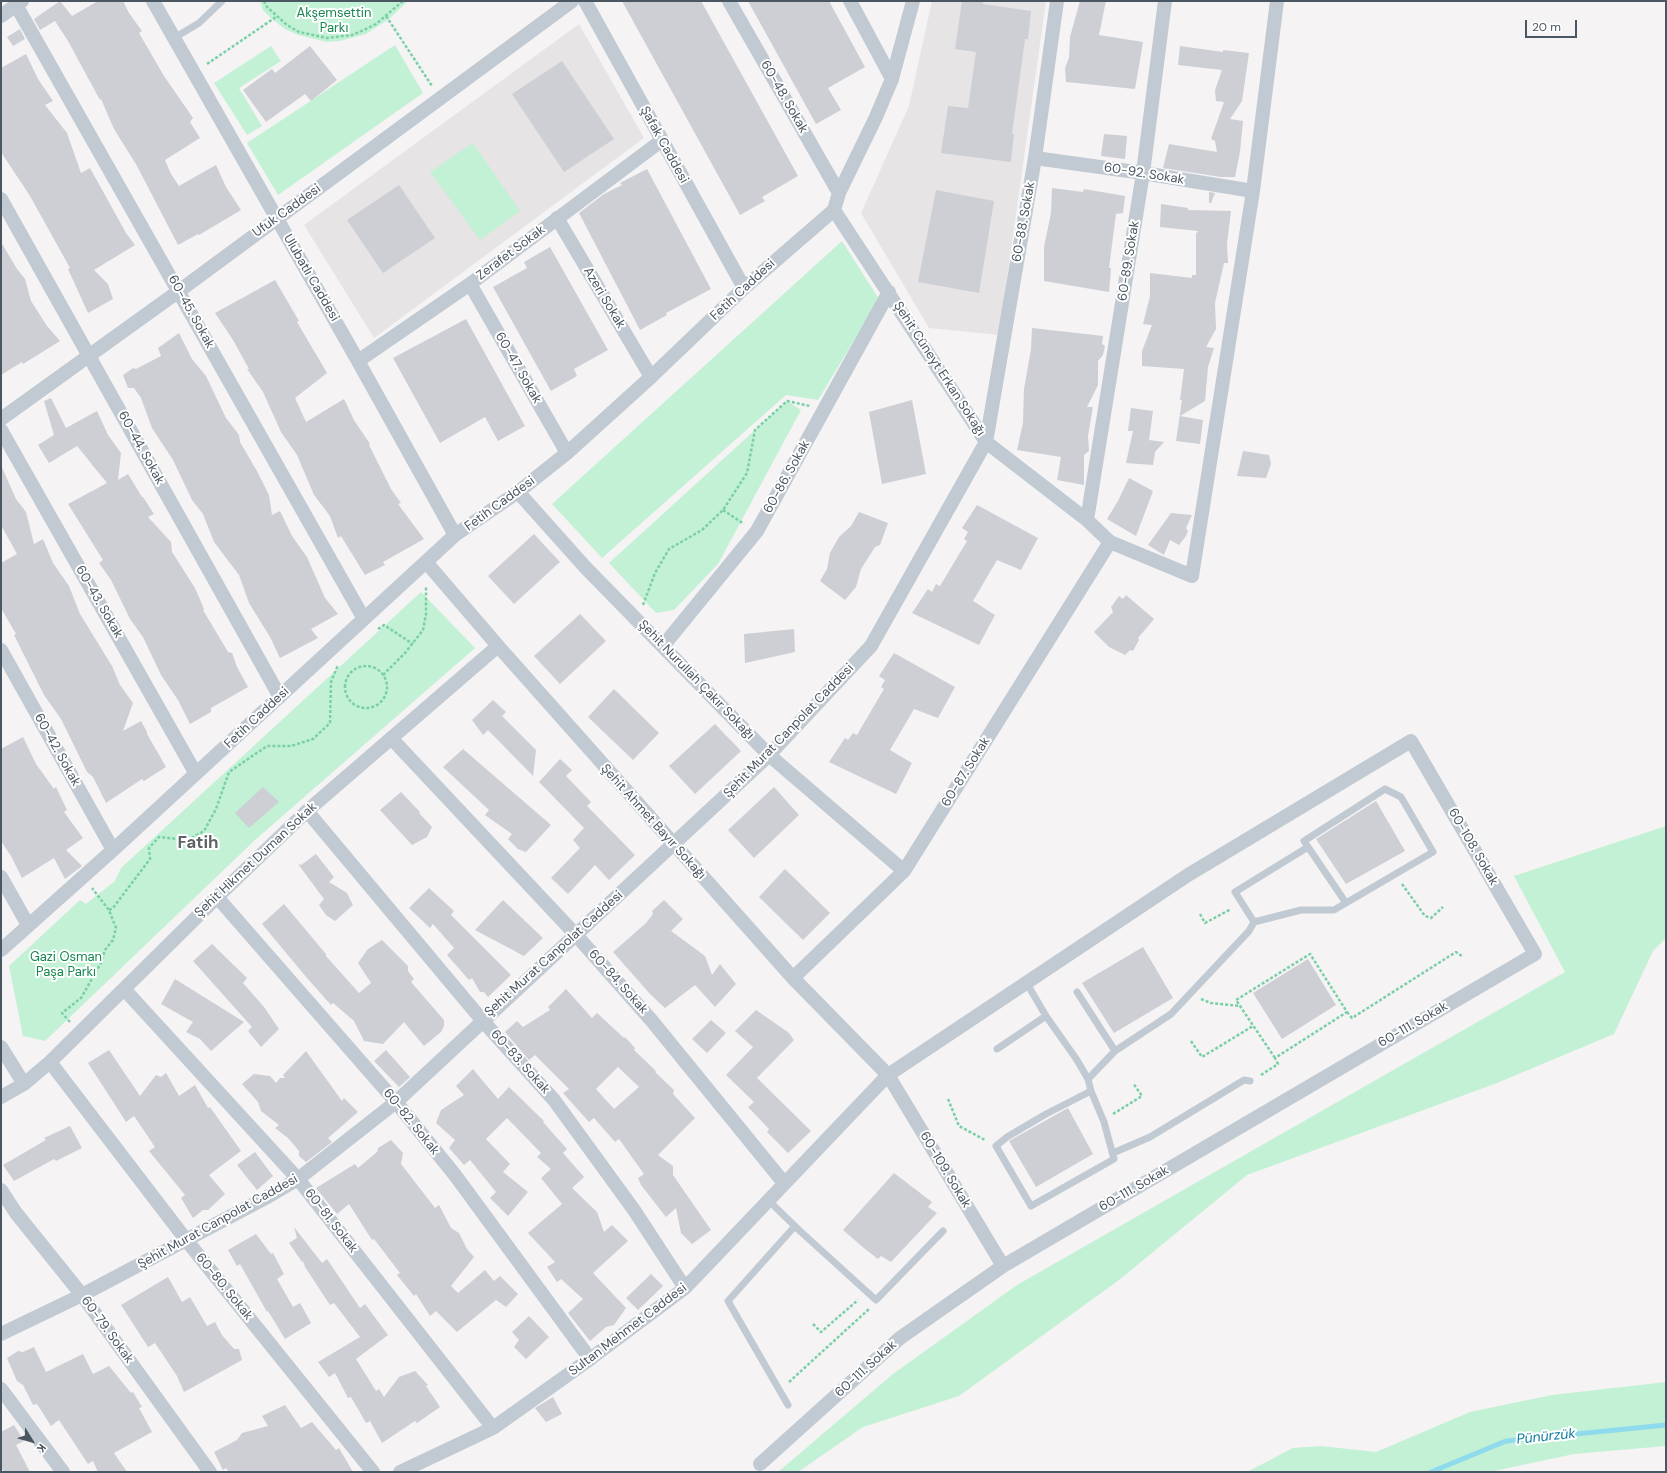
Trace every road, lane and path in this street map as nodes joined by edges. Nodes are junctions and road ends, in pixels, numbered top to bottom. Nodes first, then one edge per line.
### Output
1 (153, 1) edge
2 (222, 1) edge
3 (265, 1) edge
4 (403, 1) edge
5 (572, 1) edge
6 (585, 1) edge
7 (729, 1) edge
8 (850, 1) edge
9 (913, 1) edge
10 (1057, 1) edge
11 (1165, 1) edge
12 (1277, 1) edge
13 (19, 3) edge
14 (1, 16) edge
15 (386, 16) junction
16 (276, 17) junction
17 (174, 38) junction
18 (194, 73) junction
19 (892, 79) junction
20 (439, 99) junction
21 (661, 141) junction
22 (1035, 158) junction
23 (1143, 173) junction
24 (1253, 191) junction
25 (839, 193) junction
26 (1, 199) edge
27 (834, 210) junction
28 (277, 218) junction
29 (557, 218) junction
30 (470, 284) junction
31 (744, 288) junction
32 (179, 291) junction
33 (889, 292) junction
34 (89, 356) junction
35 (358, 361) junction
36 (651, 377) junction
37 (824, 409) junction
38 (1, 419) edge
39 (1, 430) edge
40 (986, 442) junction
41 (567, 453) junction
42 (518, 492) junction
43 (723, 510) junction
44 (1087, 520) junction
45 (756, 532) junction
46 (455, 535) junction
47 (1110, 542) junction
48 (426, 562) junction
49 (364, 619) junction
50 (637, 620) junction
51 (377, 629) dead end
52 (413, 644) junction
53 (498, 646) junction
54 (663, 646) junction
55 (1, 650) edge
56 (339, 662) dead end
57 (383, 675) junction
58 (280, 697) junction
59 (391, 738) junction
60 (1411, 741) joint
61 (769, 755) junction
62 (196, 774) junction
63 (307, 811) junction
64 (674, 845) junction
65 (1308, 847) junction
66 (113, 850) junction
67 (904, 871) junction
68 (1395, 874) junction
69 (1, 877) edge
70 (82, 877) junction
71 (217, 897) junction
72 (1242, 903) junction
73 (1346, 904) junction
74 (1443, 907) dead end
75 (109, 910) junction
76 (1200, 914) dead end
77 (1254, 922) junction
78 (28, 926) junction
79 (576, 935) junction
80 (1, 950) edge
81 (1535, 954) joint
82 (1463, 957) dead end
83 (793, 978) junction
84 (1026, 982) junction
85 (124, 988) junction
86 (1077, 992) dead end
87 (1188, 995) junction
88 (1240, 1006) junction
89 (1347, 1012) junction
90 (1046, 1016) junction
91 (482, 1020) junction
92 (1253, 1026) junction
93 (80, 1032) junction
94 (1191, 1041) dead end
95 (1, 1046) edge
96 (997, 1049) dead end
97 (1115, 1051) junction
98 (1275, 1058) junction
99 (50, 1062) junction
100 (888, 1075) junction
101 (1088, 1079) junction
102 (1250, 1081) joint
103 (1132, 1083) dead end
104 (24, 1084) junction
105 (1091, 1091) junction
106 (1, 1097) edge
107 (948, 1099) dead end
108 (396, 1102) junction
109 (1104, 1122) junction
110 (996, 1146) junction
111 (1113, 1153) junction
112 (298, 1179) junction
113 (784, 1183) junction
114 (1, 1190) edge
115 (768, 1200) junction
116 (795, 1226) junction
117 (943, 1231) dead end
118 (187, 1241) junction
119 (1002, 1266) junction
120 (686, 1288) junction
121 (868, 1292) junction
122 (82, 1295) junction
123 (876, 1300) junction
124 (813, 1324) dead end
125 (1, 1334) edge
126 (590, 1359) junction
127 (1, 1389) edge
128 (780, 1391) junction
129 (788, 1405) dead end
130 (493, 1428) junction
131 (760, 1464) dead end
132 (62, 1472) edge
133 (210, 1472) edge
134 (374, 1472) edge
135 (400, 1472) edge

1 - 17 street, Ulubatlı Caddesi
2 - 17 lane
3 - 16 path
4 - 15 path
5 - 20 street, Ufuk Caddesi
6 - 21 street, Şafak Caddesi
7 - 25 street, 60-48. Sokak
8 - 19 street
9 - 19 street
10 - 22 street, 60-88. Sokak
11 - 23 street, 60-89. Sokak
12 - 24 street
13 - 14 street
13 - 32 street, 60-45. Sokak
15 - 16 path
15 - 20 path
16 - 18 path
17 - 18 street, Ulubatlı Caddesi
18 - 28 street, Ulubatlı Caddesi
19 - 25 street
20 - 28 street, Ufuk Caddesi
21 - 29 street, Zerafet Sokak
21 - 31 street, Şafak Caddesi
22 - 23 street, 60-92. Sokak
22 - 40 street, 60-88. Sokak
23 - 24 street, 60-92. Sokak
23 - 44 street, 60-89. Sokak
24 - 47 street, Şehit Cüneyt Erkan Sokağı
25 - 27 street
26 - 34 street, 60-44. Sokak
27 - 31 street, Fetih Caddesi
27 - 33 street, Şehit Cüneyt Erkan Sokağı
28 - 32 street, Ufuk Caddesi
28 - 35 street, Ulubatlı Caddesi
29 - 30 street, Zerafet Sokak
29 - 36 street, Azeri Sokak
30 - 35 street, Zerafet Sokak
30 - 41 street, 60-47. Sokak
31 - 36 street, Fetih Caddesi
32 - 34 street, Ufuk Caddesi
32 - 49 street, 60-45. Sokak
33 - 37 street, 60-86. Sokak
33 - 40 street, Şehit Cüneyt Erkan Sokağı
34 - 38 street, Ufuk Caddesi
34 - 58 street, 60-44. Sokak
35 - 46 street, Ulubatlı Caddesi
36 - 41 street, Fetih Caddesi
37 - 43 path
37 - 45 street, 60-86. Sokak
39 - 62 street, 60-43. Sokak
40 - 44 street, Şehit Cüneyt Erkan Sokağı
40 - 61 street, Şehit Murat Canpolat Caddesi
41 - 42 street, Fetih Caddesi
42 - 46 street, Fetih Caddesi
42 - 50 street, Şehit Nurullah Çakır Sokağı
43 - 45 path
43 - 50 path
44 - 47 street, Şehit Cüneyt Erkan Sokağı
45 - 54 street, 60-86. Sokak
46 - 48 street, Fetih Caddesi
47 - 67 street, 60-87. Sokak
48 - 49 street, Fetih Caddesi
48 - 52 path
48 - 53 street, Şehit Ahmet Bayır Sokağı
49 - 58 street, Fetih Caddesi
50 - 54 street, Şehit Nurullah Çakır Sokağı
51 - 52 path
52 - 57 path
53 - 59 street, Şehit Hikmet Duman Sokak
53 - 64 street, Şehit Ahmet Bayır Sokağı
54 - 61 street, Şehit Nurullah Çakır Sokağı
55 - 66 street, 60-42. Sokak
56 - 75 path
57 - 57 path
58 - 62 street, Fetih Caddesi
59 - 63 street, Şehit Hikmet Duman Sokak
59 - 79 street, 60-84. Sokak
60 - 81 street, 60-108. Sokak
60 - 84 street, Sultan Mehmet Caddesi
61 - 64 street, Şehit Murat Canpolat Caddesi
61 - 67 street, Şehit Nurullah Çakır Sokağı
62 - 66 street, Fetih Caddesi
63 - 71 street, Şehit Hikmet Duman Sokak
63 - 91 street, 60-83. Sokak
64 - 79 street, Şehit Murat Canpolat Caddesi
64 - 83 street, Şehit Ahmet Bayır Sokağı
65 - 68 lane
65 - 72 lane
65 - 73 lane
66 - 70 street, Fetih Caddesi
67 - 83 street, 60-87. Sokak
68 - 73 lane
68 - 74 path
69 - 78 street
70 - 75 path
70 - 78 street, Fetih Caddesi
71 - 85 street, Şehit Hikmet Duman Sokak
71 - 108 street, 60-82. Sokak
72 - 76 path
72 - 77 lane
73 - 77 lane
75 - 93 path
77 - 87 lane
78 - 80 street, Fetih Caddesi
79 - 91 street, Şehit Murat Canpolat Caddesi
79 - 113 street, 60-84. Sokak
81 - 119 street, 60-111. Sokak
82 - 89 path
83 - 100 street, Şehit Ahmet Bayır Sokağı
84 - 90 lane
84 - 100 street, Sultan Mehmet Caddesi
85 - 93 street, Şehit Hikmet Duman Sokak
85 - 112 street, 60-81. Sokak
86 - 97 lane
87 - 88 path
87 - 97 lane
88 - 89 path
88 - 92 path
89 - 98 path
90 - 96 lane
90 - 101 lane
91 - 108 street, Şehit Murat Canpolat Caddesi
91 - 120 street, 60-83. Sokak
92 - 94 path
92 - 98 path
93 - 99 street, Şehit Hikmet Duman Sokak
95 - 104 street
97 - 101 lane
98 - 102 path
99 - 104 street, Şehit Hikmet Duman Sokak
99 - 118 street, 60-80. Sokak
100 - 113 street, Sultan Mehmet Caddesi
100 - 119 street, 60-109. Sokak
101 - 105 lane
102 - 111 lane
103 - 109 path
104 - 106 street, Şehit Hikmet Duman Sokak
105 - 109 lane
105 - 110 lane
107 - 110 path
108 - 112 street, Şehit Murat Canpolat Caddesi
108 - 126 street, 60-82. Sokak
109 - 111 lane
110 - 111 lane
112 - 118 street, Şehit Murat Canpolat Caddesi
112 - 130 street, 60-81. Sokak
113 - 115 street, Sultan Mehmet Caddesi
114 - 122 street, 60-79. Sokak
115 - 116 lane
115 - 120 street, Sultan Mehmet Caddesi
116 - 121 lane
116 - 128 lane
117 - 123 lane
118 - 122 street, Şehit Murat Canpolat Caddesi
118 - 134 street, 60-80. Sokak
119 - 131 street, 60-111. Sokak
120 - 126 street, Sultan Mehmet Caddesi
121 - 123 lane
121 - 124 path
122 - 125 street, Şehit Murat Canpolat Caddesi
122 - 133 street, 60-79. Sokak
123 - 128 path
126 - 130 street, Sultan Mehmet Caddesi
127 - 132 street
128 - 129 lane
130 - 135 street, Sultan Mehmet Caddesi

